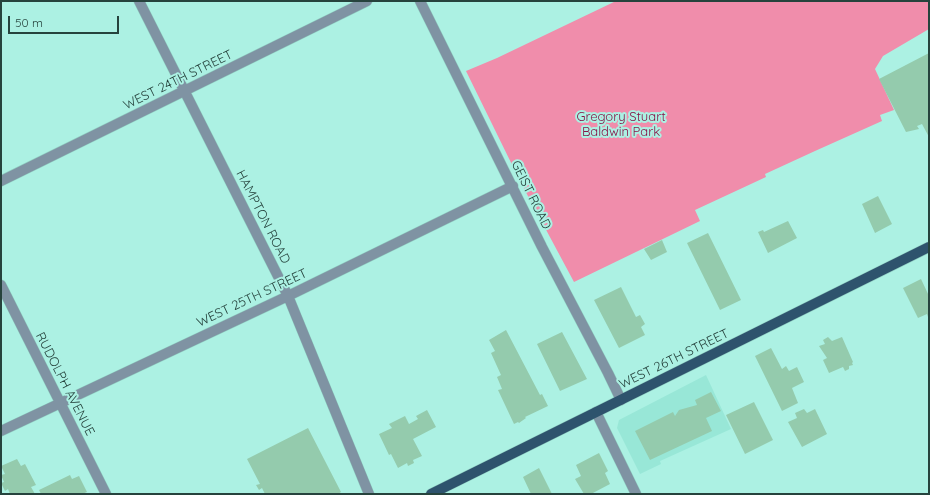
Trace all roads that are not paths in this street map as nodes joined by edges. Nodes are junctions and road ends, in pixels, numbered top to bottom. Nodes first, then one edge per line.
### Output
1 (139, 1) edge
2 (367, 1) edge
3 (420, 1) edge
4 (184, 90) junction
5 (1, 181) edge
6 (513, 186) junction
7 (928, 250) edge
8 (1, 285) edge
9 (288, 296) junction
10 (620, 400) junction
11 (60, 403) junction
12 (596, 412) junction
13 (1, 432) edge
14 (106, 494) edge
15 (369, 494) edge
16 (431, 494) edge
17 (636, 494) edge

1 - 4 street, HAMPTON ROAD
2 - 4 street, WEST 24TH STREET
3 - 6 street, GEIST ROAD
4 - 5 street, WEST 24TH STREET
4 - 9 street, HAMPTON ROAD
6 - 9 street, WEST 25TH STREET
6 - 10 street, GEIST ROAD
7 - 10 main road, WEST 26TH STREET
8 - 11 street, RUDOLPH AVENUE
9 - 11 street, WEST 25TH STREET
9 - 15 street, HAMPTON ROAD
10 - 12 main road, WEST 26TH STREET
11 - 13 street, WEST 25TH STREET
11 - 14 street, RUDOLPH AVENUE
12 - 16 main road, WEST 26TH STREET
12 - 17 street

